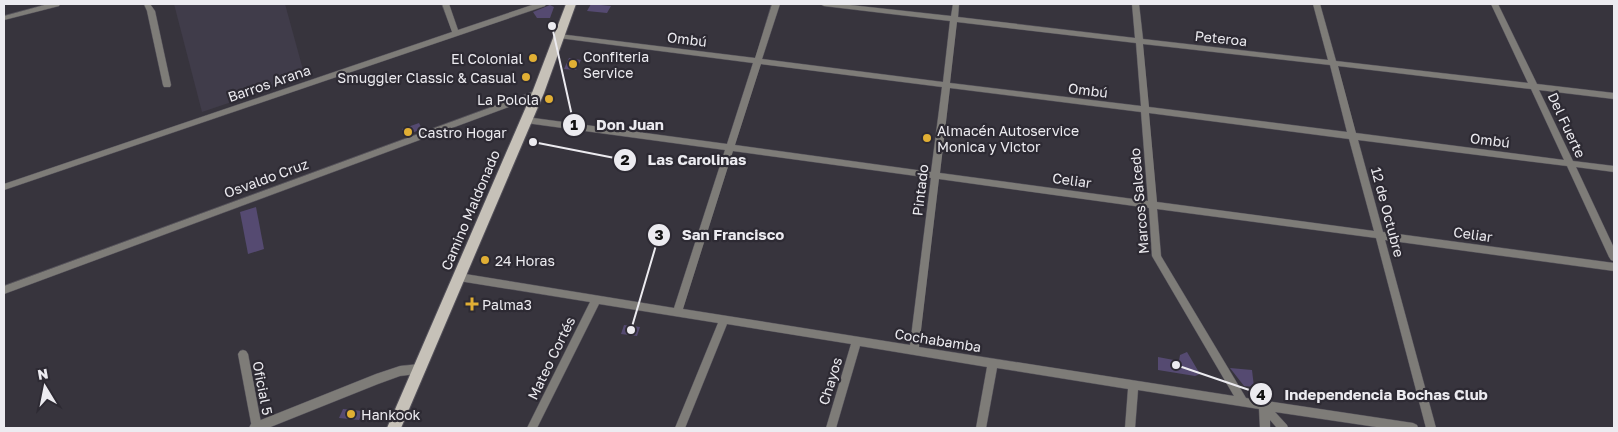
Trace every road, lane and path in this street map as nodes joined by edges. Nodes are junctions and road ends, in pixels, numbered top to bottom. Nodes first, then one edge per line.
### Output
1 (56, 4) edge
2 (147, 4) edge
3 (445, 4) edge
4 (542, 4) edge
5 (571, 4) edge
6 (776, 4) edge
7 (824, 4) edge
8 (956, 4) edge
9 (1136, 4) edge
10 (1318, 4) edge
11 (1495, 4) edge
12 (4, 18) edge
13 (954, 19) junction
14 (456, 33) junction
15 (559, 36) junction
16 (1139, 42) junction
17 (758, 61) junction
18 (1334, 63) junction
19 (946, 84) junction
20 (167, 85) dead end
21 (1534, 88) junction
22 (538, 92) junction
23 (1614, 96) edge
24 (1144, 110) junction
25 (526, 120) junction
26 (1353, 136) junction
27 (730, 148) junction
28 (1570, 163) junction
29 (1614, 169) edge
30 (935, 175) junction
31 (4, 187) edge
32 (1152, 204) junction
33 (1379, 235) junction
34 (1614, 257) edge
35 (1614, 267) edge
36 (459, 277) junction
37 (4, 290) edge
38 (596, 300) junction
39 (677, 312) junction
40 (724, 320) junction
41 (857, 341) junction
42 (914, 350) junction
43 (242, 354) dead end
44 (993, 363) junction
45 (420, 369) junction
46 (1133, 384) junction
47 (1243, 402) junction
48 (1264, 406) junction
49 (256, 428) edge
50 (394, 428) edge
51 (532, 428) edge
52 (680, 428) edge
53 (831, 428) edge
54 (981, 428) edge
55 (1130, 428) edge
56 (1265, 428) edge
57 (1283, 428) edge
58 (1413, 428) edge
59 (1431, 428) edge

1 - 12 street
2 - 20 street
3 - 14 street
4 - 14 street, Barros Arana
5 - 15 main road, Camino Maldonado
6 - 17 street
7 - 13 street, Peteroa
8 - 13 street, Pintado
9 - 16 street, Marcos Salcedo
10 - 18 street, 12 de Octubre
11 - 21 street, Del Fuerte
13 - 16 street, Peteroa
13 - 19 street, Pintado
14 - 31 street, Barros Arana
15 - 17 street, Ombú
15 - 22 main road, Camino Maldonado
16 - 18 street, Peteroa
16 - 24 street, Marcos Salcedo
17 - 19 street, Ombú
17 - 27 street
18 - 21 street, Peteroa
18 - 26 street, 12 de Octubre
19 - 24 street, Ombú
19 - 30 street, Pintado
21 - 23 street, Peteroa
21 - 28 street, Del Fuerte
22 - 25 main road, Camino Maldonado
22 - 37 street, Osvaldo Cruz
24 - 26 street, Ombú
24 - 32 street, Marcos Salcedo
25 - 27 street, Celiar
25 - 36 main road, Camino Maldonado
26 - 28 street, Ombú
26 - 33 street, 12 de Octubre
27 - 30 street, Celiar
27 - 39 street
28 - 29 street, Ombú
28 - 34 street, Del Fuerte
30 - 32 street, Celiar
30 - 42 street, Pintado
32 - 33 street, Celiar
32 - 47 street, Marcos Salcedo
33 - 35 street, Celiar
33 - 59 street, 12 de Octubre
36 - 38 street, Cochabamba
36 - 45 main road, Camino Maldonado
38 - 39 street, Cochabamba
38 - 51 street, Mateo Cortés
39 - 40 street, Cochabamba
40 - 41 street, Cochabamba
40 - 52 street
41 - 42 street, Cochabamba
41 - 53 street, Chayos
42 - 44 street, Cochabamba
43 - 49 street, Oficial 5
44 - 46 street, Cochabamba
44 - 54 street
45 - 49 street
45 - 50 main road, Camino Maldonado
46 - 47 street, Cochabamba
46 - 55 street
47 - 48 street, Cochabamba
48 - 56 street
48 - 57 street
48 - 58 street, Cochabamba

